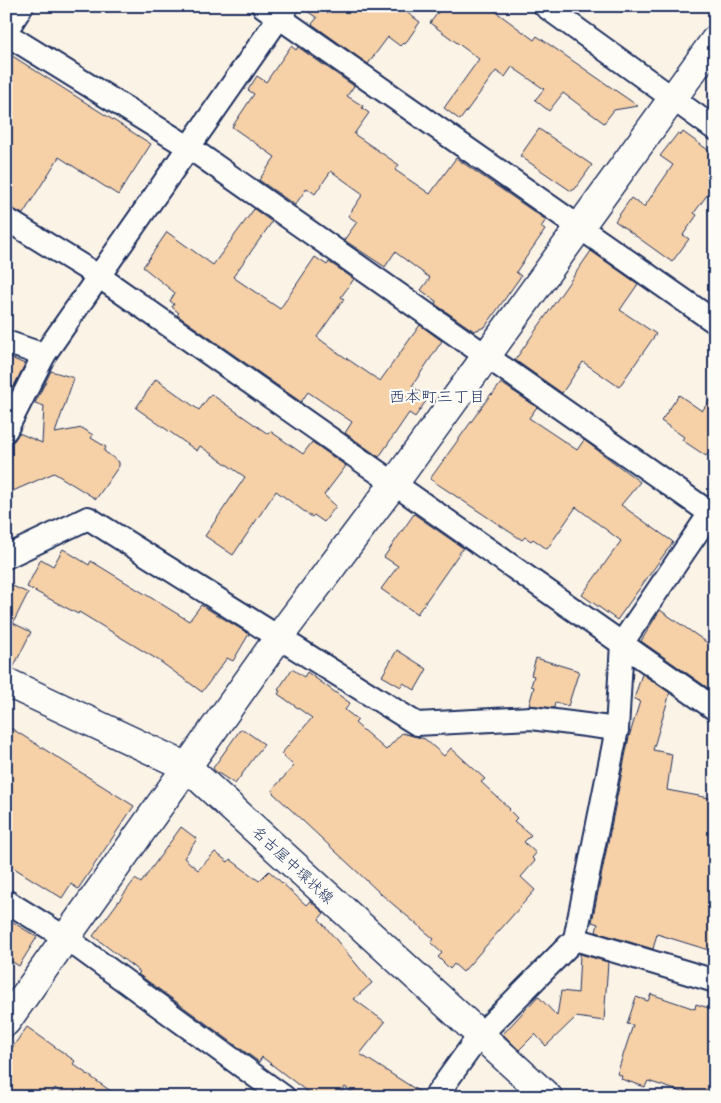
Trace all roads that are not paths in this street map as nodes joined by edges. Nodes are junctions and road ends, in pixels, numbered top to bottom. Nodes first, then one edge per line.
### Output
1 (22, 6) edge
2 (545, 6) edge
3 (276, 10) edge
4 (6, 33) edge
5 (715, 40) edge
6 (673, 99) junction
7 (715, 130) edge
8 (190, 148) junction
9 (6, 219) edge
10 (580, 228) junction
11 (100, 278) junction
12 (715, 322) edge
13 (6, 342) edge
14 (44, 355) junction
15 (486, 356) junction
16 (6, 430) edge
17 (393, 484) junction
18 (712, 510) edge
19 (6, 557) edge
20 (279, 637) junction
21 (622, 643) junction
22 (6, 682) edge
23 (715, 709) edge
24 (617, 729) junction
25 (187, 767) junction
26 (6, 901) edge
27 (66, 938) junction
28 (575, 939) junction
29 (715, 981) edge
30 (6, 1022) edge
31 (479, 1036) junction
32 (284, 1097) edge
33 (435, 1097) edge
34 (548, 1097) edge

1 - 4 street
2 - 6 street
3 - 8 street
3 - 10 street
4 - 8 street
5 - 6 street
6 - 7 street
6 - 10 street
8 - 11 street
8 - 15 street
9 - 11 street
10 - 12 street
10 - 15 street
11 - 14 street
11 - 17 street
13 - 14 street
14 - 16 street
15 - 17 street
15 - 18 street
17 - 20 street
17 - 21 street
18 - 21 street
19 - 20 street
20 - 24 street
20 - 25 street
21 - 23 street
21 - 24 street
22 - 25 street, 名古屋中環状線
24 - 28 street
25 - 27 street
25 - 31 street, 名古屋中環状線
26 - 27 street
27 - 30 street
27 - 32 street
28 - 29 street
28 - 31 street
31 - 33 street
31 - 34 street, 名古屋中環状線

